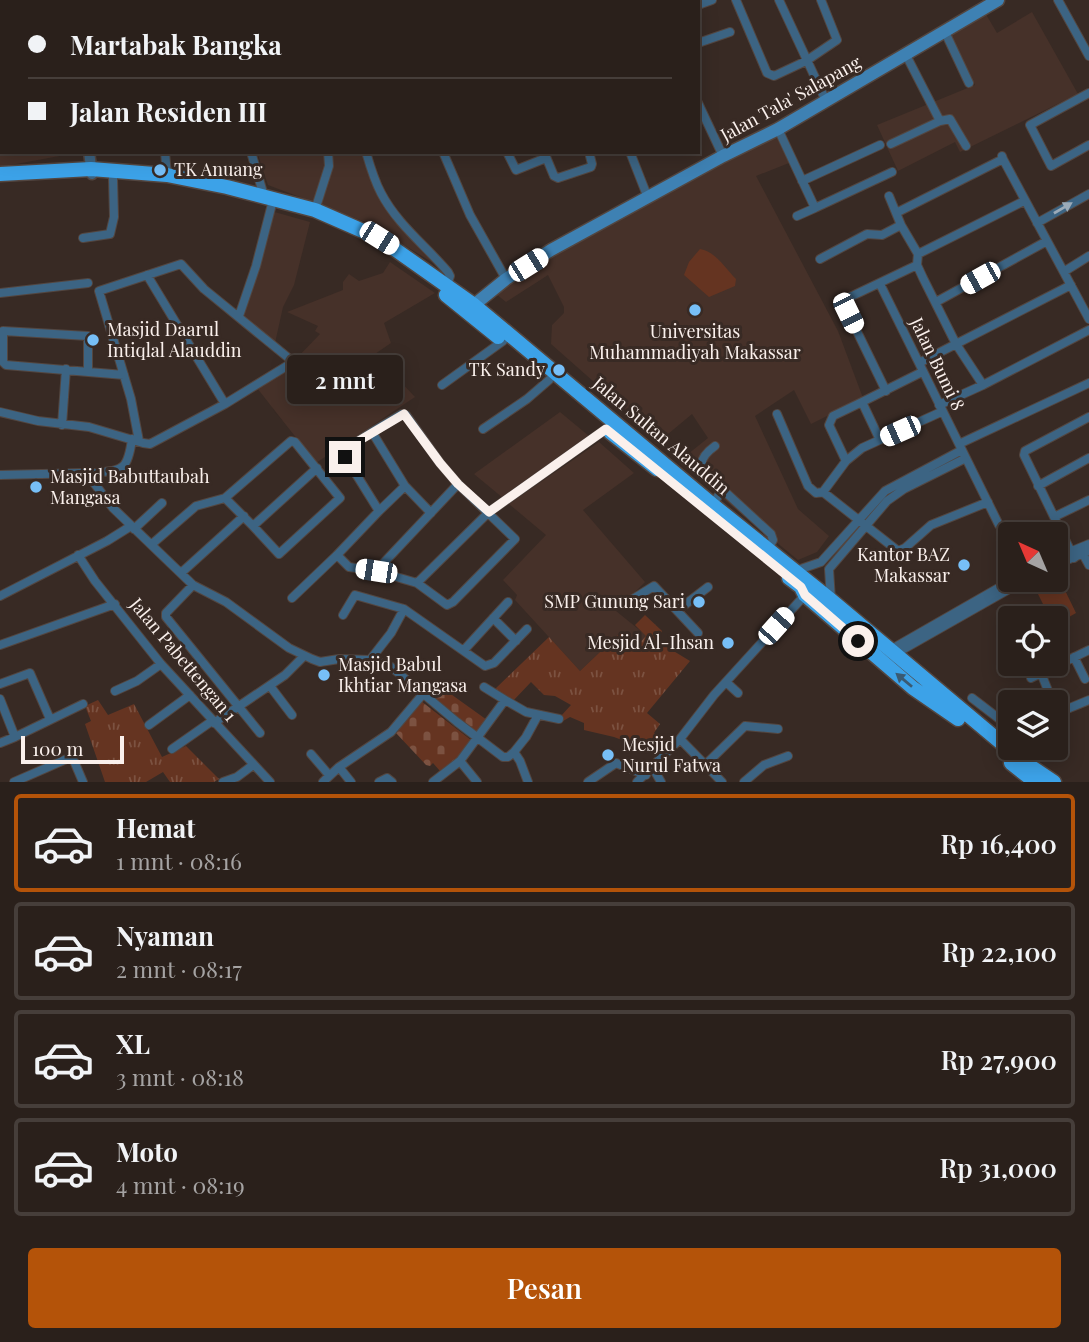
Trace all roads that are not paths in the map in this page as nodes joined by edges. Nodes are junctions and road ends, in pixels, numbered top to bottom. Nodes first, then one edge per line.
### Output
1 (736, 0) edge
2 (779, 0) edge
3 (821, 0) edge
4 (998, 0) edge
5 (1058, 0) edge
6 (730, 32) dead end
7 (945, 32) junction
8 (700, 42) edge
9 (906, 55) junction
10 (1089, 56) edge
11 (806, 61) junction
12 (970, 83) dead end
13 (1089, 93) edge
14 (826, 102) junction
15 (700, 107) edge
16 (940, 121) junction
17 (778, 129) junction
18 (891, 144) dead end
19 (880, 145) dead end
20 (1089, 145) edge
21 (966, 146) dead end
22 (89, 154) edge
23 (165, 154) edge
24 (252, 154) edge
25 (328, 154) edge
26 (367, 154) edge
27 (444, 154) edge
28 (508, 154) edge
29 (590, 154) edge
30 (631, 154) edge
31 (545, 155) edge
32 (723, 156) junction
33 (92, 172) junction
34 (892, 172) dead end
35 (0, 174) edge
36 (167, 175) junction
37 (113, 178) junction
38 (802, 181) junction
39 (0, 182) edge
40 (1089, 194) edge
41 (889, 196) dead end
42 (649, 198) junction
43 (268, 200) junction
44 (1024, 201) junction
45 (815, 208) junction
46 (315, 210) junction
47 (896, 213) junction
48 (797, 216) dead end
49 (1037, 223) junction
50 (901, 225) junction
51 (83, 238) dead end
52 (1046, 241) junction
53 (918, 254) junction
54 (1089, 256) edge
55 (820, 259) dead end
56 (409, 262) junction
57 (917, 265) junction
58 (1065, 271) junction
59 (147, 275) junction
60 (506, 279) junction
61 (88, 283) dead end
62 (880, 284) junction
63 (447, 285) junction
64 (1071, 285) junction
65 (0, 293) edge
66 (936, 302) junction
67 (474, 305) junction
68 (239, 316) junction
69 (1089, 319) edge
70 (1089, 330) edge
71 (503, 341) junction
72 (956, 344) junction
73 (920, 367) junction
74 (66, 369) junction
75 (88, 372) junction
76 (124, 375) junction
77 (550, 380) junction
78 (1089, 383) edge
79 (442, 385) dead end
80 (983, 385) junction
81 (886, 391) junction
82 (862, 402) junction
83 (225, 404) junction
84 (940, 409) junction
85 (0, 412) edge
86 (777, 414) dead end
87 (1089, 417) edge
88 (62, 425) junction
89 (483, 429) dead end
90 (603, 431) junction
91 (372, 432) junction
92 (136, 440) junction
93 (880, 440) junction
94 (715, 446) dead end
95 (962, 451) junction
96 (1089, 458) edge
97 (653, 460) junction
98 (846, 461) junction
99 (317, 468) junction
100 (0, 474) edge
101 (86, 474) junction
102 (458, 484) junction
103 (405, 486) junction
104 (1038, 486) junction
105 (722, 489) junction
106 (823, 492) junction
107 (225, 498) junction
108 (1089, 500) edge
109 (988, 502) junction
110 (162, 503) dead end
111 (713, 505) junction
112 (379, 511) junction
113 (489, 512) junction
114 (430, 513) junction
115 (244, 516) junction
116 (1054, 517) junction
117 (862, 523) junction
118 (998, 523) edge
119 (253, 526) junction
120 (133, 528) junction
121 (152, 544) junction
122 (1089, 544) edge
123 (768, 549) junction
124 (1086, 552) edge
125 (78, 555) junction
126 (337, 555) junction
127 (1073, 555) junction
128 (1068, 556) edge
129 (1068, 558) edge
130 (821, 562) junction
131 (1089, 565) edge
132 (829, 569) junction
133 (376, 571) junction
134 (795, 571) junction
135 (181, 573) junction
136 (417, 583) junction
137 (193, 585) junction
138 (708, 587) dead end
139 (998, 589) edge
140 (1002, 592) edge
141 (805, 595) junction
142 (0, 596) edge
143 (292, 598) dead end
144 (831, 600) junction
145 (508, 602) dead end
146 (115, 604) junction
147 (625, 604) dead end
148 (404, 609) junction
149 (678, 610) junction
150 (343, 615) dead end
151 (493, 618) junction
152 (943, 622) junction
153 (527, 629) dead end
154 (698, 633) dead end
155 (516, 640) junction
156 (0, 645) edge
157 (464, 650) junction
158 (1089, 650) edge
159 (892, 652) junction
160 (304, 656) junction
161 (1074, 657) junction
162 (370, 660) junction
163 (1068, 660) edge
164 (161, 664) junction
165 (1035, 676) edge
166 (1031, 678) dead end
167 (1085, 679) dead end
168 (726, 682) junction
169 (0, 684) edge
170 (270, 686) junction
171 (484, 687) dead end
172 (115, 691) dead end
173 (738, 693) dead end
174 (423, 694) junction
175 (190, 695) junction
176 (972, 698) dead end
177 (0, 699) edge
178 (505, 700) junction
179 (1089, 700) edge
180 (83, 704) dead end
181 (239, 707) junction
182 (1068, 709) edge
183 (955, 710) junction
184 (292, 715) dead end
185 (538, 715) junction
186 (998, 718) edge
187 (50, 719) junction
188 (559, 719) dead end
189 (213, 722) junction
190 (149, 725) dead end
191 (778, 729) dead end
192 (260, 733) dead end
193 (15, 737) junction
194 (478, 737) junction
195 (680, 739) junction
196 (0, 743) edge
197 (172, 749) dead end
198 (514, 752) junction
199 (311, 754) dead end
200 (788, 756) dead end
201 (460, 761) junction
202 (706, 764) junction
203 (253, 765) junction
204 (339, 766) junction
205 (649, 771) junction
206 (326, 779) edge
207 (14, 782) edge
208 (83, 782) edge
209 (223, 782) edge
210 (270, 782) edge
211 (351, 782) edge
212 (379, 782) edge
213 (392, 782) edge
214 (433, 782) edge
215 (477, 782) edge
216 (528, 782) edge
217 (587, 782) edge
218 (637, 782) edge
219 (661, 782) edge
220 (722, 782) edge
221 (744, 782) edge
222 (1035, 782) edge
223 (1054, 782) edge

1 - 11 street
2 - 11 street
3 - 11 street
4 - 7 main road, Jalan Tala' Salapang
5 - 10 street
6 - 8 street
7 - 9 main road, Jalan Tala' Salapang
7 - 12 street
9 - 14 main road, Jalan Tala' Salapang
9 - 16 street
11 - 14 street
13 - 20 street
14 - 17 main road, Jalan Tala' Salapang
15 - 32 street
16 - 18 street
16 - 21 street
17 - 32 main road, Jalan Tala' Salapang
17 - 38 street
19 - 38 street
22 - 33 street
23 - 36 street
24 - 43 street
25 - 46 street
26 - 63 street
27 - 60 street
28 - 31 street
29 - 31 street
30 - 42 street
32 - 42 main road, Jalan Tala' Salapang
33 - 35 highway, Jalan Sultan Alauddin
33 - 36 highway, Jalan Sultan Alauddin
33 - 37 highway, Jalan Sultan Alauddin
33 - 39 highway, Jalan Sultan Alauddin
34 - 45 street
36 - 43 highway, Jalan Sultan Alauddin
37 - 43 highway, Jalan Sultan Alauddin
37 - 51 street
38 - 45 street
49 -> 40 street
41 - 47 street
42 - 60 main road, Jalan Tala' Salapang
43 - 46 highway, Jalan Sultan Alauddin
43 - 56 highway, Jalan Sultan Alauddin
43 - 68 street
44 - 47 street
44 - 49 street
44 - 53 street
45 - 48 street
46 - 56 highway, Jalan Sultan Alauddin
47 - 50 street
49 - 52 street
50 - 53 street
50 - 55 street
52 - 58 street
52 - 66 street
53 - 57 street
54 - 58 street
56 - 63 highway, Jalan Sultan Alauddin
56 - 71 highway, Jalan Sultan Alauddin
57 - 62 street
57 - 66 street
58 - 64 street
59 - 68 street
59 - 76 street
59 - 83 street
60 - 67 main road, Jalan Tala' Salapang
61 - 65 street
62 - 73 street, Jalan Bumi 8
62 - 81 street
63 - 67 highway, Jalan Sultan Alauddin
64 - 69 street
64 - 72 street
66 - 72 street
67 - 97 highway, Jalan Sultan Alauddin
68 - 83 street
70 - 80 street
71 - 77 highway, Jalan Sultan Alauddin
71 - 79 street
72 - 73 street
72 - 80 street
73 - 81 street
73 - 84 street, Jalan Bumi 8
74 - 75 street
74 - 75 street
74 - 88 street
75 - 76 street
76 - 92 street
77 - 89 street
77 - 90 highway, Jalan Sultan Alauddin
78 - 95 street
80 - 84 street
81 - 82 street
82 - 93 street
82 - 98 street
83 - 92 street
84 - 93 street
84 - 95 street, Jalan Bumi 8
85 - 88 street
86 - 106 street
87 - 104 street
88 - 92 street
90 - 97 highway, Jalan Sultan Alauddin
90 - 113 street
91 - 102 street
91 - 103 street
91 - 112 street
92 - 101 street
93 - 98 street
94 - 105 street
95 - 109 street, Jalan Bumi 8
95 - 117 street
96 - 104 street
97 - 111 highway, Jalan Sultan Alauddin
97 - 141 highway, Jalan Sultan Alauddin
98 - 106 street
99 - 107 street
99 - 119 street
99 - 119 street
100 - 101 street
101 - 120 street
102 - 113 street
102 - 114 street
103 - 112 street
103 - 114 street
104 - 116 street
105 - 111 street
105 - 123 street
106 - 117 street
107 - 115 street
107 - 121 street
108 - 116 street
109 - 117 street
109 - 118 street, Jalan Bumi 8
110 - 120 street
111 - 123 highway, Jalan Sultan Alauddin
112 - 126 street
113 - 136 street
113 - 136 street
114 - 133 street
115 - 119 street
115 - 135 street
116 - 127 street
117 - 130 street
117 - 132 street
120 - 121 street
120 - 125 street
121 - 135 street
122 - 127 street
123 - 134 highway, Jalan Sultan Alauddin
124 - 127 street
124 - 131 street
125 - 142 street
125 - 146 street, Jalan Pabettengan 1
126 - 133 street
126 - 143 street
127 - 128 street
127 - 129 street
130 - 132 street
130 - 134 street
132 - 144 street
133 - 136 street
134 - 144 highway, Jalan Sultan Alauddin
135 - 137 street
137 - 160 street
137 - 181 street
138 - 149 street
139 - 152 street
140 - 152 street
141 - 168 street
183 -> 141 highway, Jalan Sultan Alauddin
144 - 159 highway, Jalan Sultan Alauddin
145 - 151 street
146 - 156 street
146 - 164 street, Jalan Pabettengan 1
147 - 149 street
148 - 150 street
148 - 157 street
148 - 162 street
149 - 154 street
151 - 155 street
151 - 157 street
152 - 159 street
153 - 155 street
155 - 157 street
158 - 161 street
159 - 183 highway, Jalan Sultan Alauddin
160 - 162 street
160 - 170 street
161 - 163 street
161 - 167 street
162 - 174 street
164 - 172 street
164 - 175 street, Jalan Pabettengan 1
165 - 166 street
168 - 173 street
168 - 195 street
169 - 187 street
170 - 181 street
170 - 184 street
171 - 178 street
174 - 194 street
174 - 204 street
175 - 189 street, Jalan Pabettengan 1
175 - 190 street
176 - 186 street
177 - 193 street
178 - 185 street
178 - 194 street
179 - 182 street
180 - 187 street
181 - 189 street
181 - 192 street
183 - 222 highway, Jalan Sultan Alauddin
183 - 223 highway, Jalan Sultan Alauddin
185 - 188 street
185 - 198 street
187 - 193 street
189 - 197 street
189 - 203 street, Jalan Pabettengan 1
191 - 202 street
193 - 196 street
194 - 198 street
194 - 201 street
195 - 202 street
195 - 205 street
198 - 216 street
199 - 206 street
200 - 221 street
201 - 214 street
201 - 215 street
202 - 220 street
203 - 209 street
203 - 210 street, Jalan Pabettengan 1
204 - 206 street
204 - 211 street
205 - 217 street
205 - 218 street
205 - 219 street
207 - 208 street
212 - 213 street

